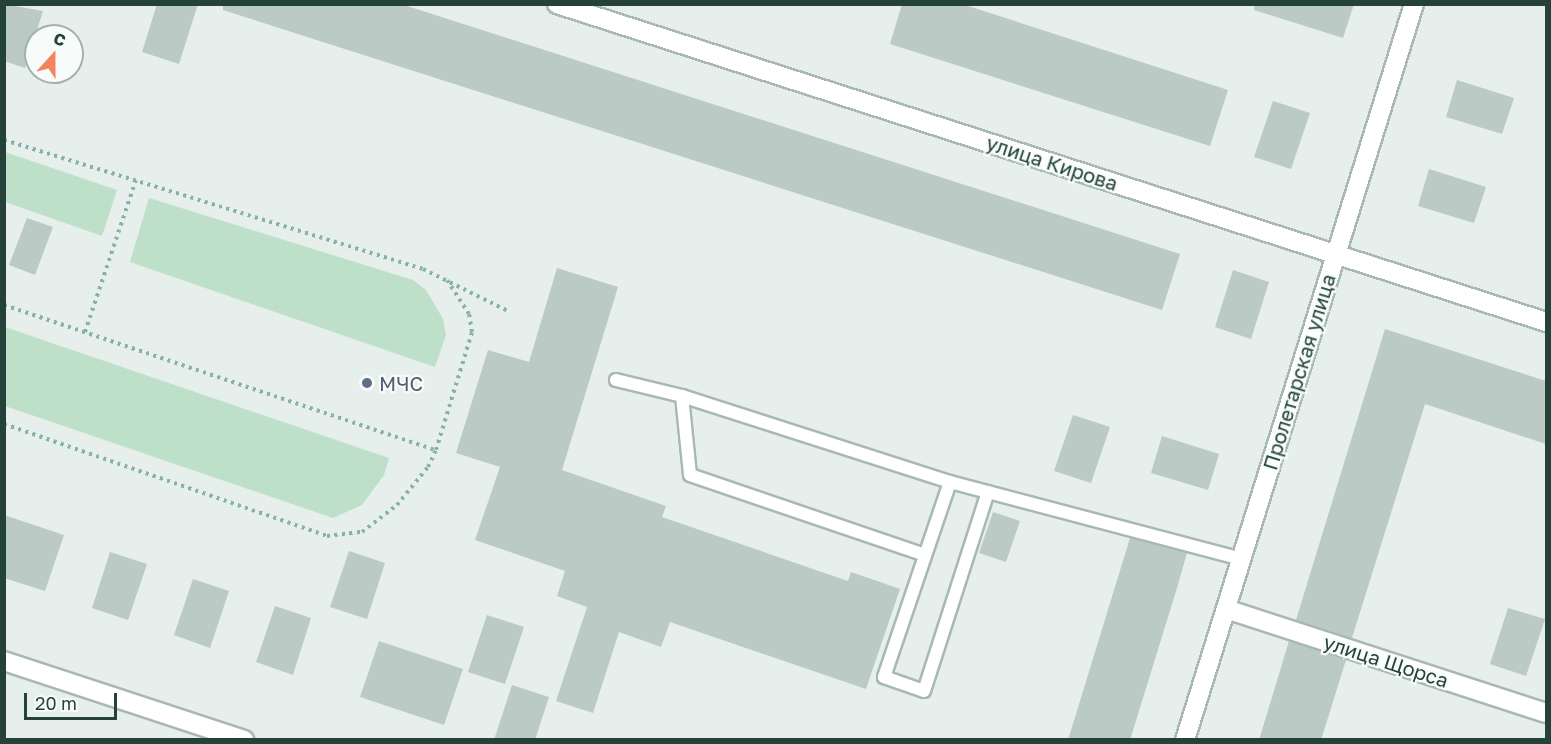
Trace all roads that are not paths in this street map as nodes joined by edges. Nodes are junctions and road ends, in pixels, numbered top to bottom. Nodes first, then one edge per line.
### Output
1 (556, 4) edge
2 (1413, 4) edge
3 (1336, 254) junction
4 (1546, 322) edge
5 (616, 380) dead end
6 (682, 396) junction
7 (950, 482) junction
8 (988, 492) junction
9 (925, 555) junction
10 (1241, 559) junction
11 (1226, 609) junction
12 (4, 661) edge
13 (1546, 713) edge
14 (244, 740) edge
15 (1185, 740) edge

1 - 3 street, улица Кирова
2 - 3 street, Пролетарская улица
3 - 4 street, улица Кирова
3 - 10 street, Пролетарская улица
5 - 6 lane
6 - 7 lane
6 - 9 lane
7 - 8 lane
7 - 9 lane
8 - 9 lane
8 - 10 lane
10 - 11 street, Пролетарская улица
11 - 13 street, улица Щорса
11 - 15 street, Пролетарская улица
12 - 14 street

